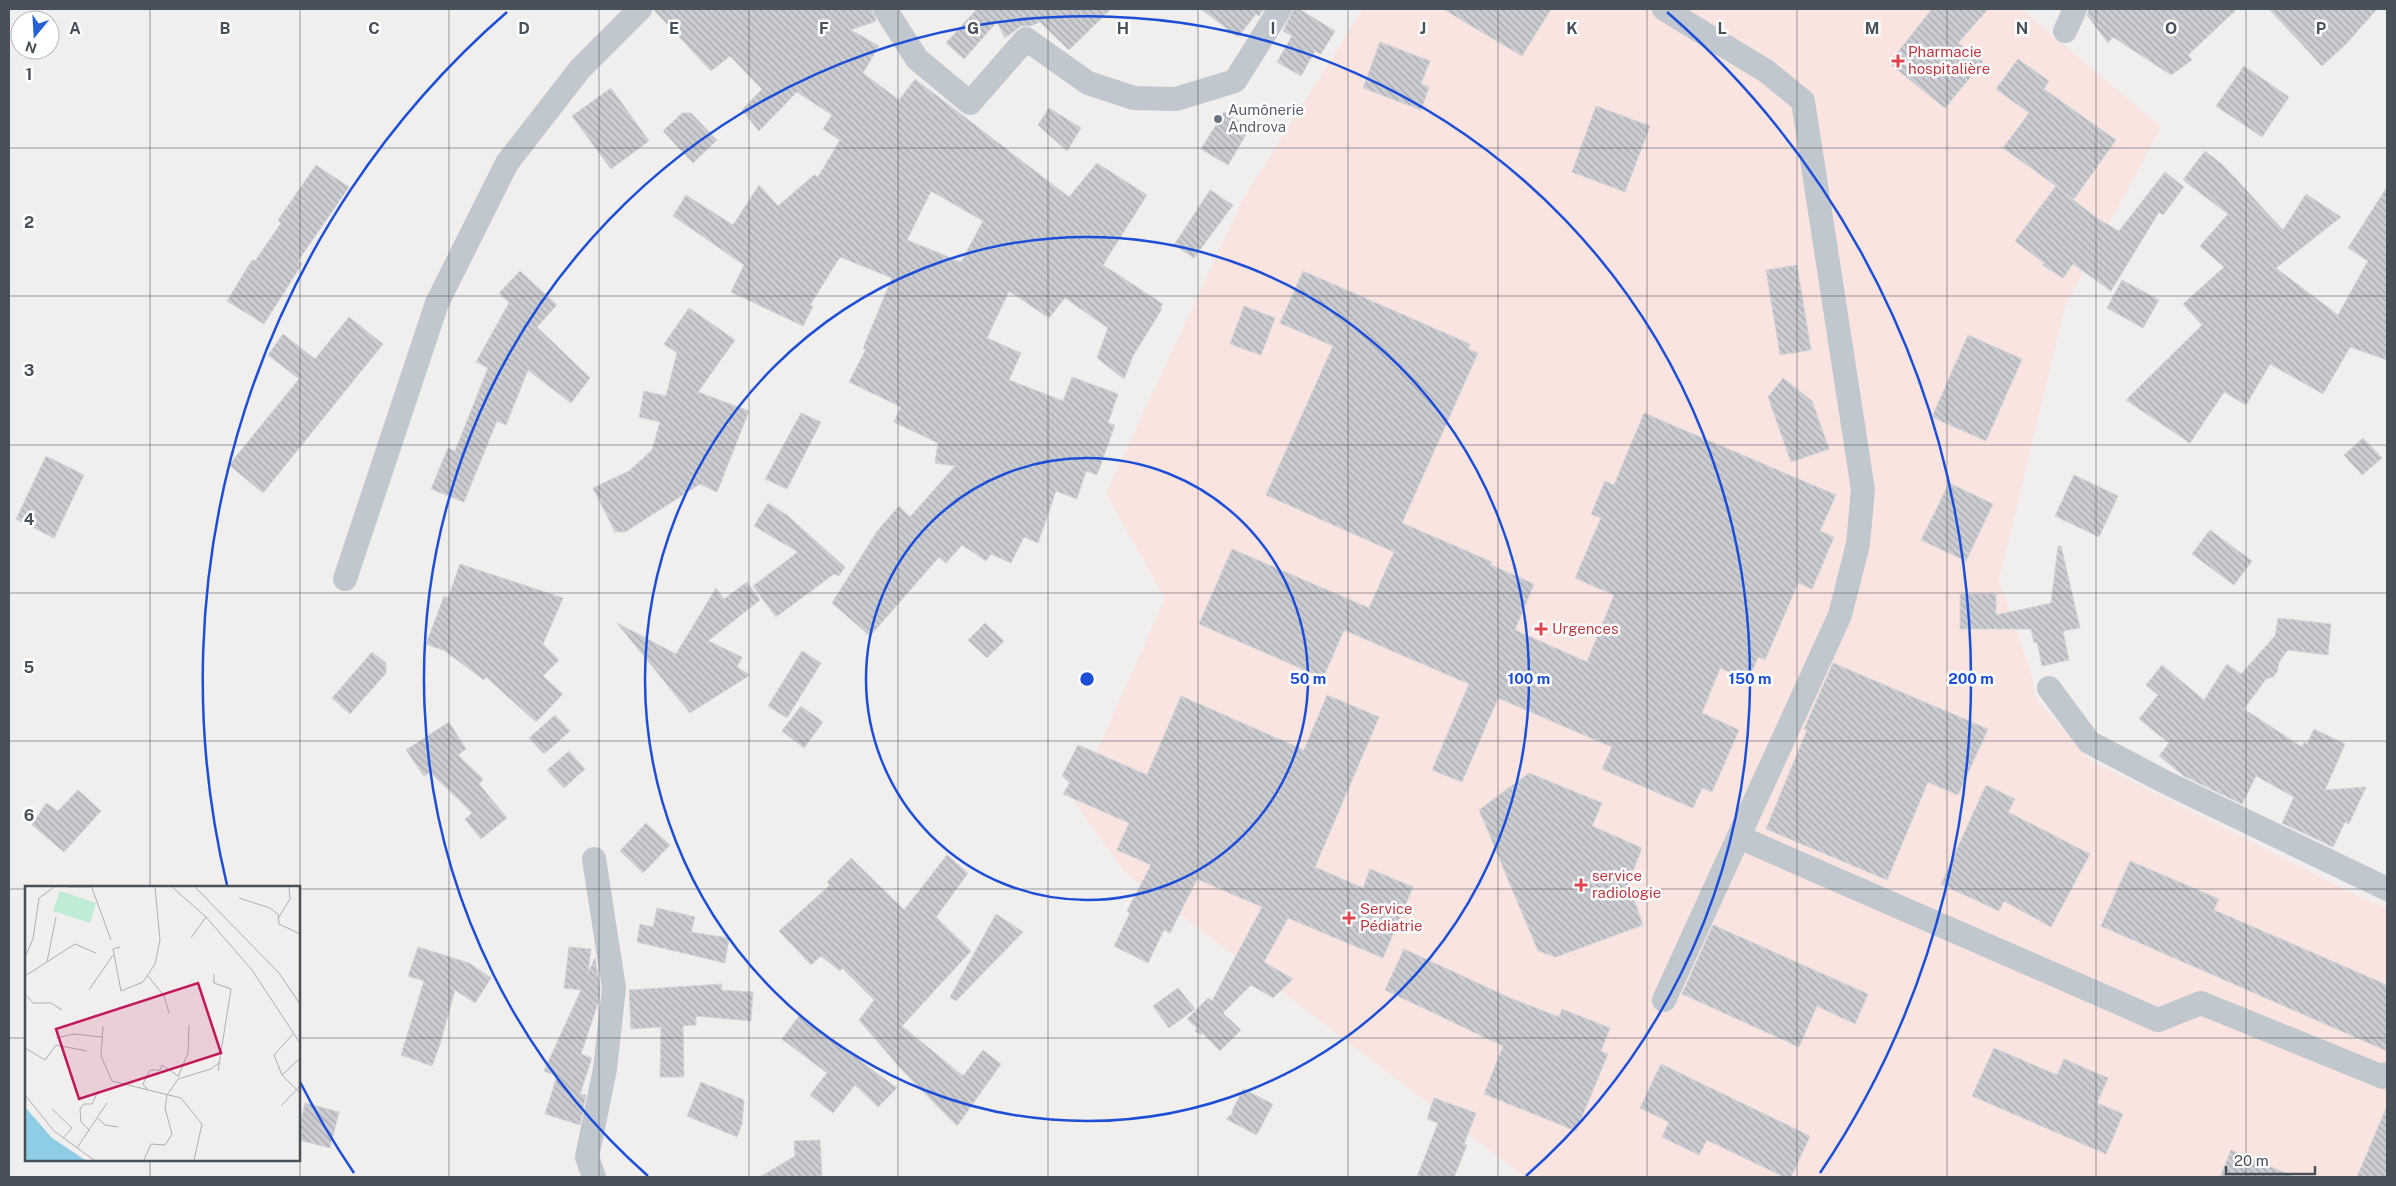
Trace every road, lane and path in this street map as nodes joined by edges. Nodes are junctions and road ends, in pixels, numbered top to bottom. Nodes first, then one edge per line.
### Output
1 (640, 9) edge
2 (885, 9) edge
3 (1280, 9) edge
4 (1664, 9) edge
5 (2075, 9) edge
6 (2065, 31) dead end
7 (345, 579) dead end
8 (2049, 688) dead end
9 (1739, 837) junction
10 (594, 859) dead end
11 (2387, 889) edge
12 (1664, 1000) dead end
13 (2387, 1074) edge
14 (594, 1177) edge

1 - 7 street
2 - 3 street
4 - 9 street
5 - 6 street
8 - 11 street
9 - 12 street
9 - 13 street
10 - 14 street

